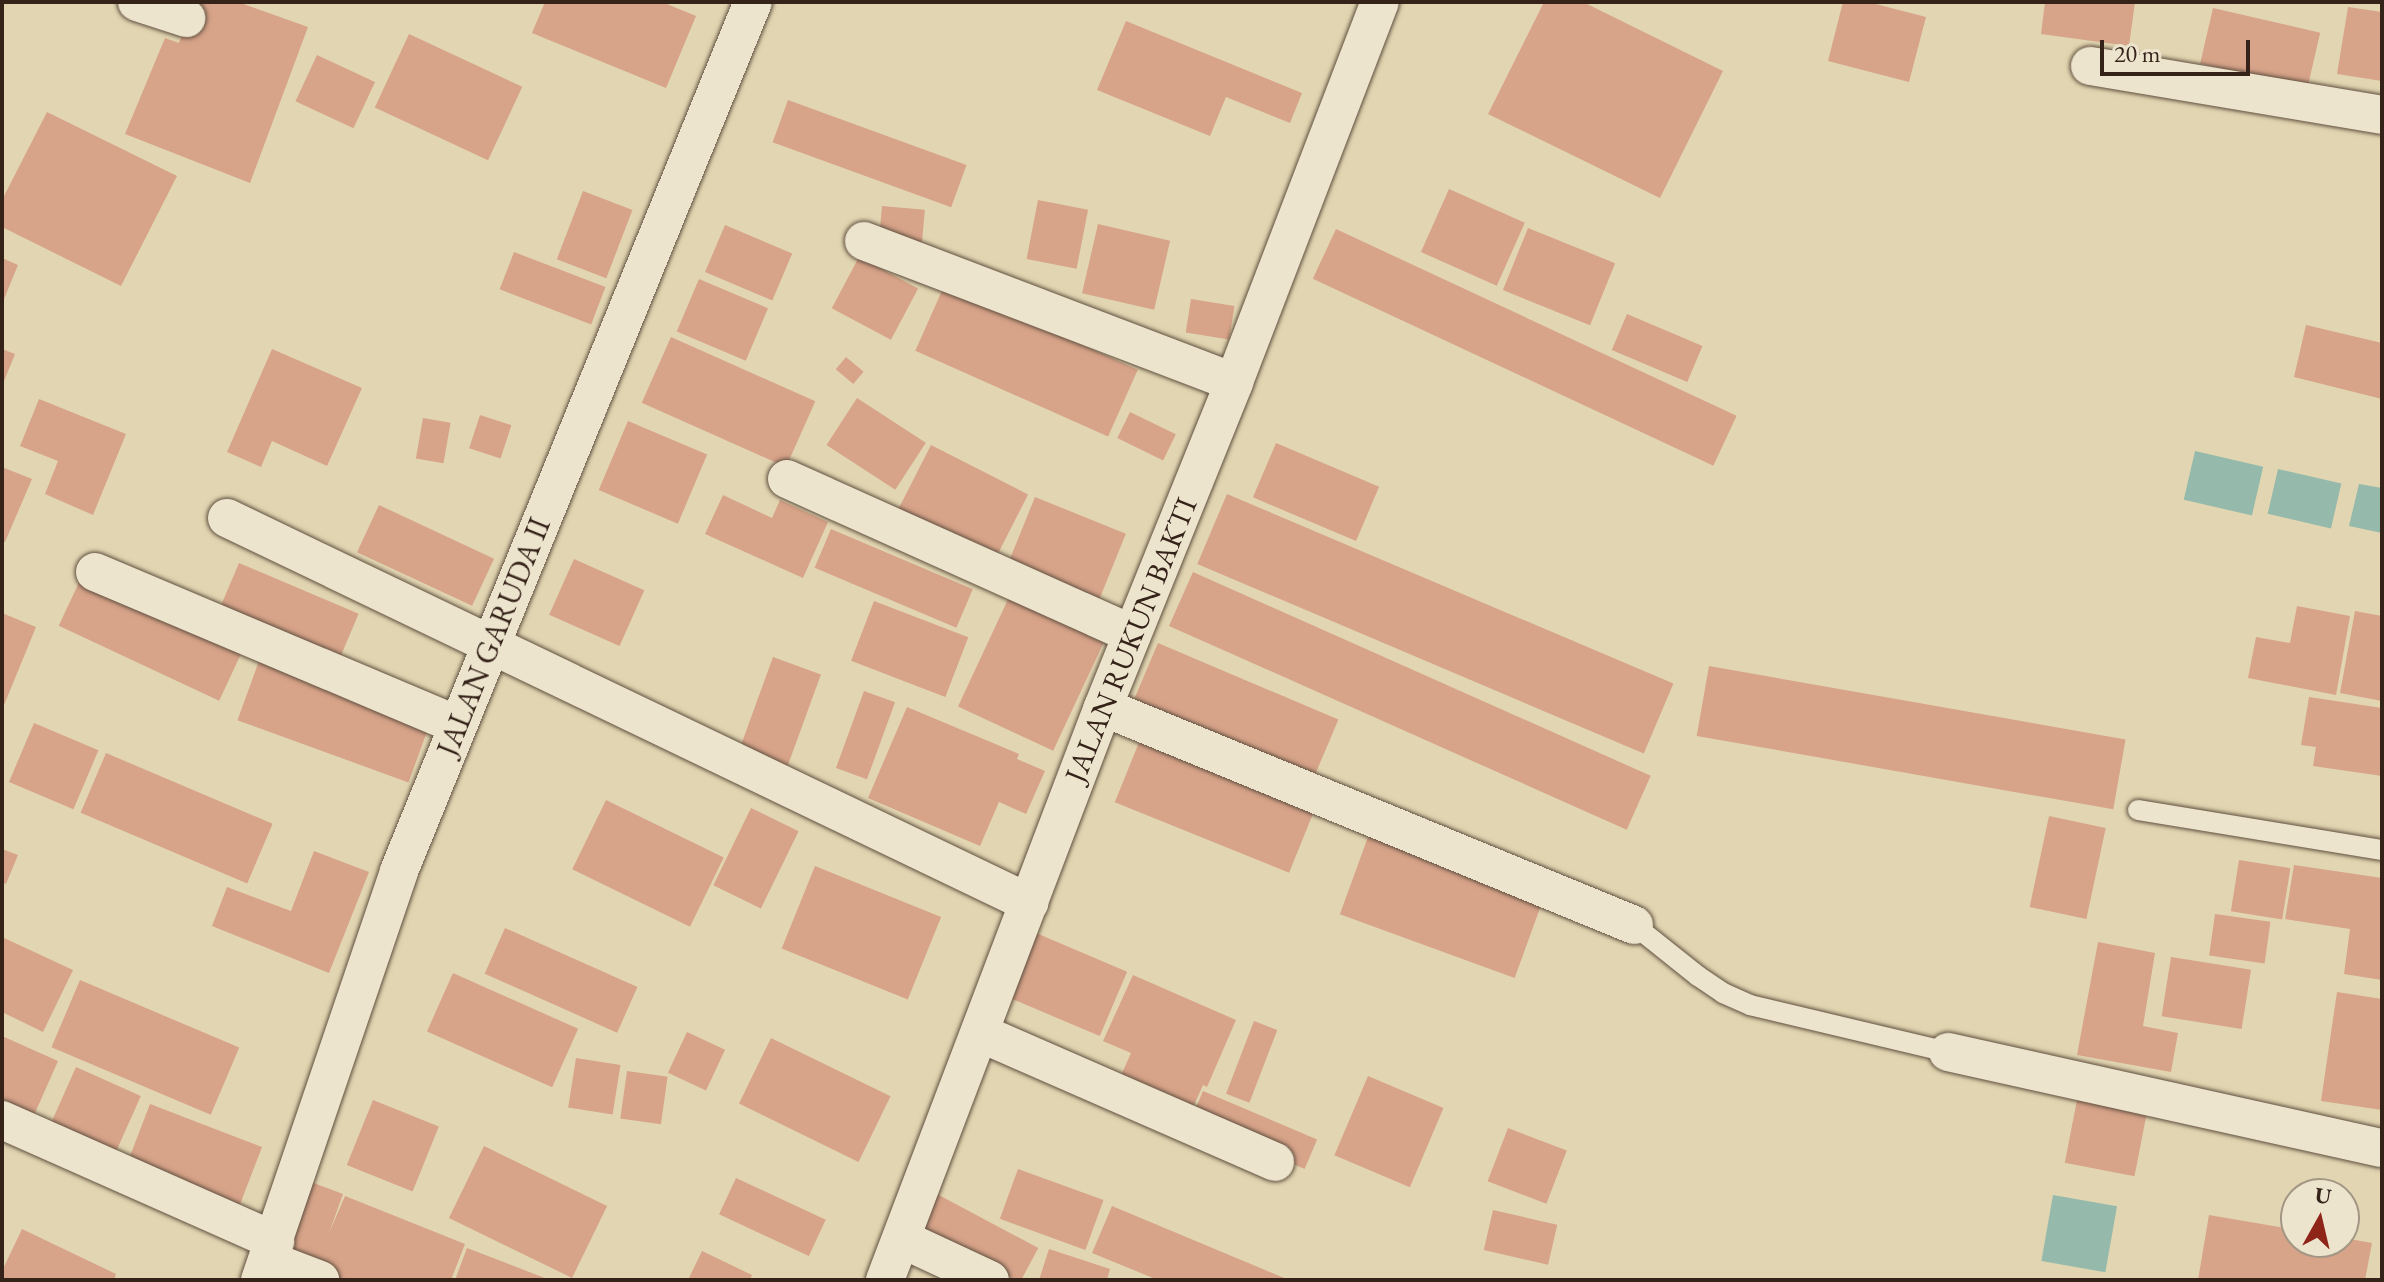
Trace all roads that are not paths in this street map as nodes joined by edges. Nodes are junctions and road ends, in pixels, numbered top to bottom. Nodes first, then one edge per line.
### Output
1 (137, 2) edge
2 (753, 2) edge
3 (1380, 2) edge
4 (186, 18) dead end
5 (2090, 66) dead end
6 (2382, 115) edge
7 (864, 241) dead end
8 (1234, 382) junction
9 (787, 479) dead end
10 (227, 518) dead end
11 (95, 572) dead end
12 (1132, 634) junction
13 (490, 647) junction
14 (1103, 707) junction
15 (458, 725) junction
16 (2138, 810) dead end
17 (2382, 850) edge
18 (1029, 903) junction
19 (1634, 925) joint
20 (980, 1033) junction
21 (1948, 1052) joint
22 (2, 1120) edge
23 (2382, 1148) edge
24 (1275, 1162) dead end
25 (902, 1239) junction
26 (268, 1260) edge
27 (320, 1280) edge
28 (885, 1280) edge
29 (990, 1280) edge

1 - 4 street
2 - 13 street, JALAN GARUDA II
3 - 8 street, JALAN RUKUN BAKTI
5 - 6 street
7 - 8 street
8 - 12 street, JALAN RUKUN BAKTI
9 - 12 street
10 - 13 street
11 - 15 street
12 - 14 street, JALAN RUKUN BAKTI
13 - 15 street, JALAN GARUDA II
13 - 18 street
14 - 18 street, JALAN RUKUN BAKTI
14 - 19 street
15 - 26 street, JALAN GARUDA II
16 - 17 lane
18 - 20 street, JALAN RUKUN BAKTI
19 - 21 lane
20 - 24 street
20 - 25 street, JALAN RUKUN BAKTI
21 - 23 street
22 - 26 street
25 - 28 street, JALAN RUKUN BAKTI
25 - 29 street
26 - 27 street

